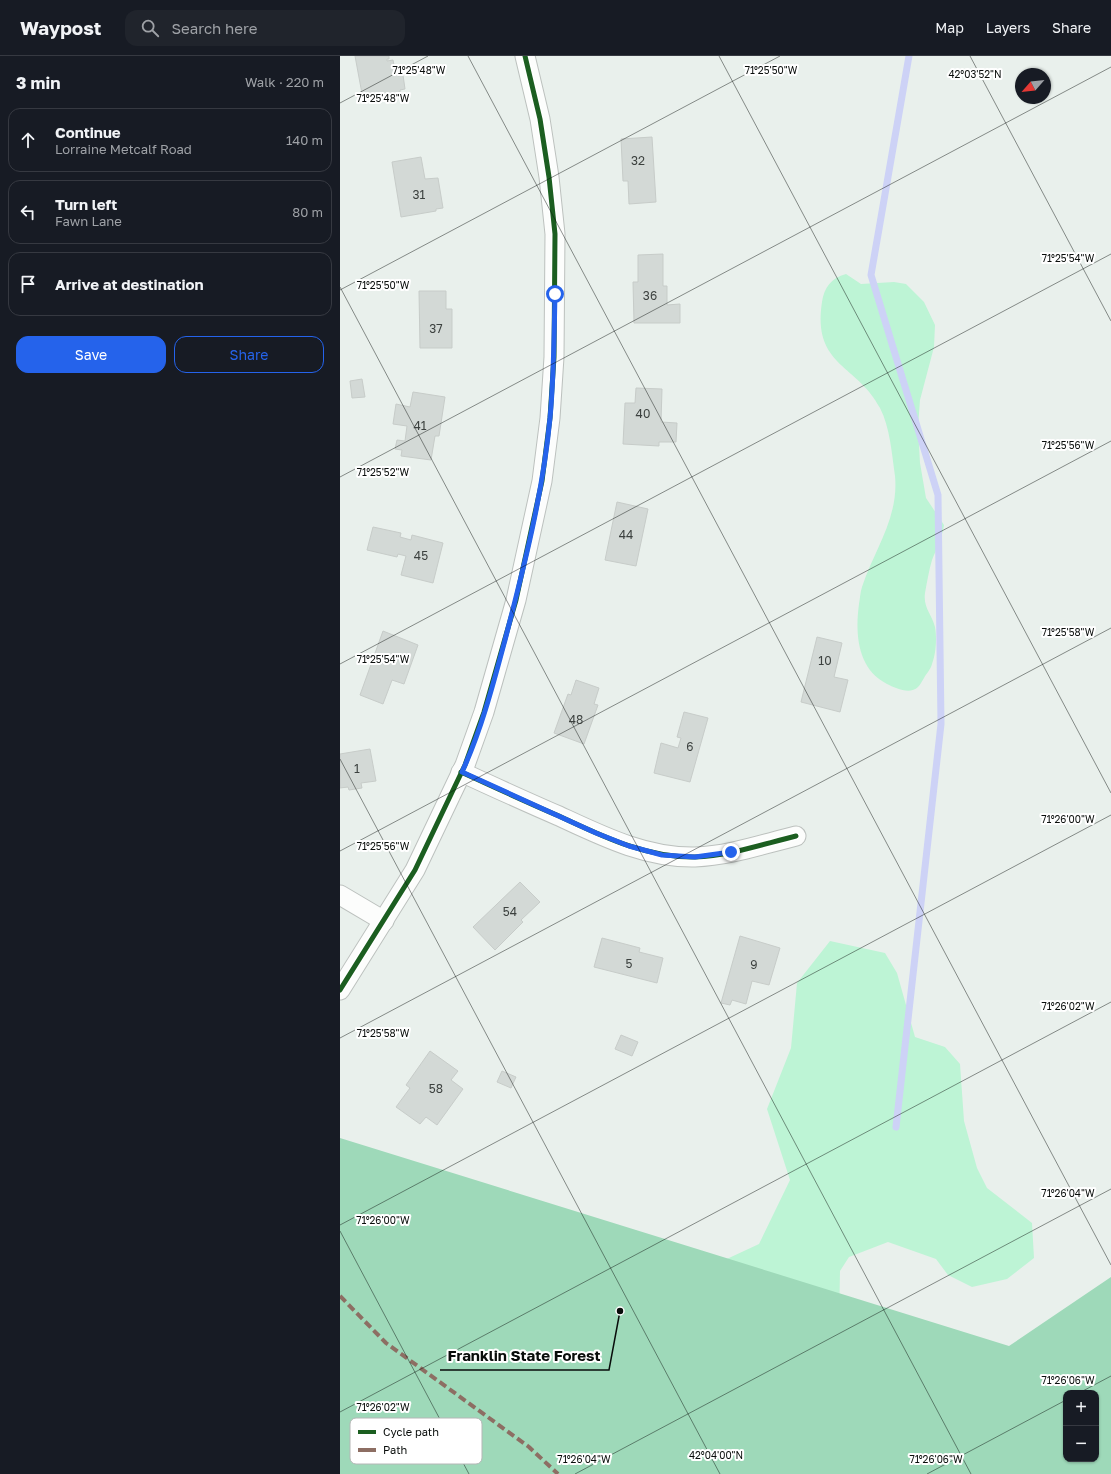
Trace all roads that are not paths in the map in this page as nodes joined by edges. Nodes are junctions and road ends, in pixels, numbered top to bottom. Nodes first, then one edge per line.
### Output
1 (525, 56) edge
2 (462, 772) junction
3 (796, 836) dead end
4 (340, 895) edge
5 (384, 921) junction
6 (340, 990) edge

1 - 2 street
2 - 3 street
2 - 5 street
4 - 5 street
5 - 6 street

